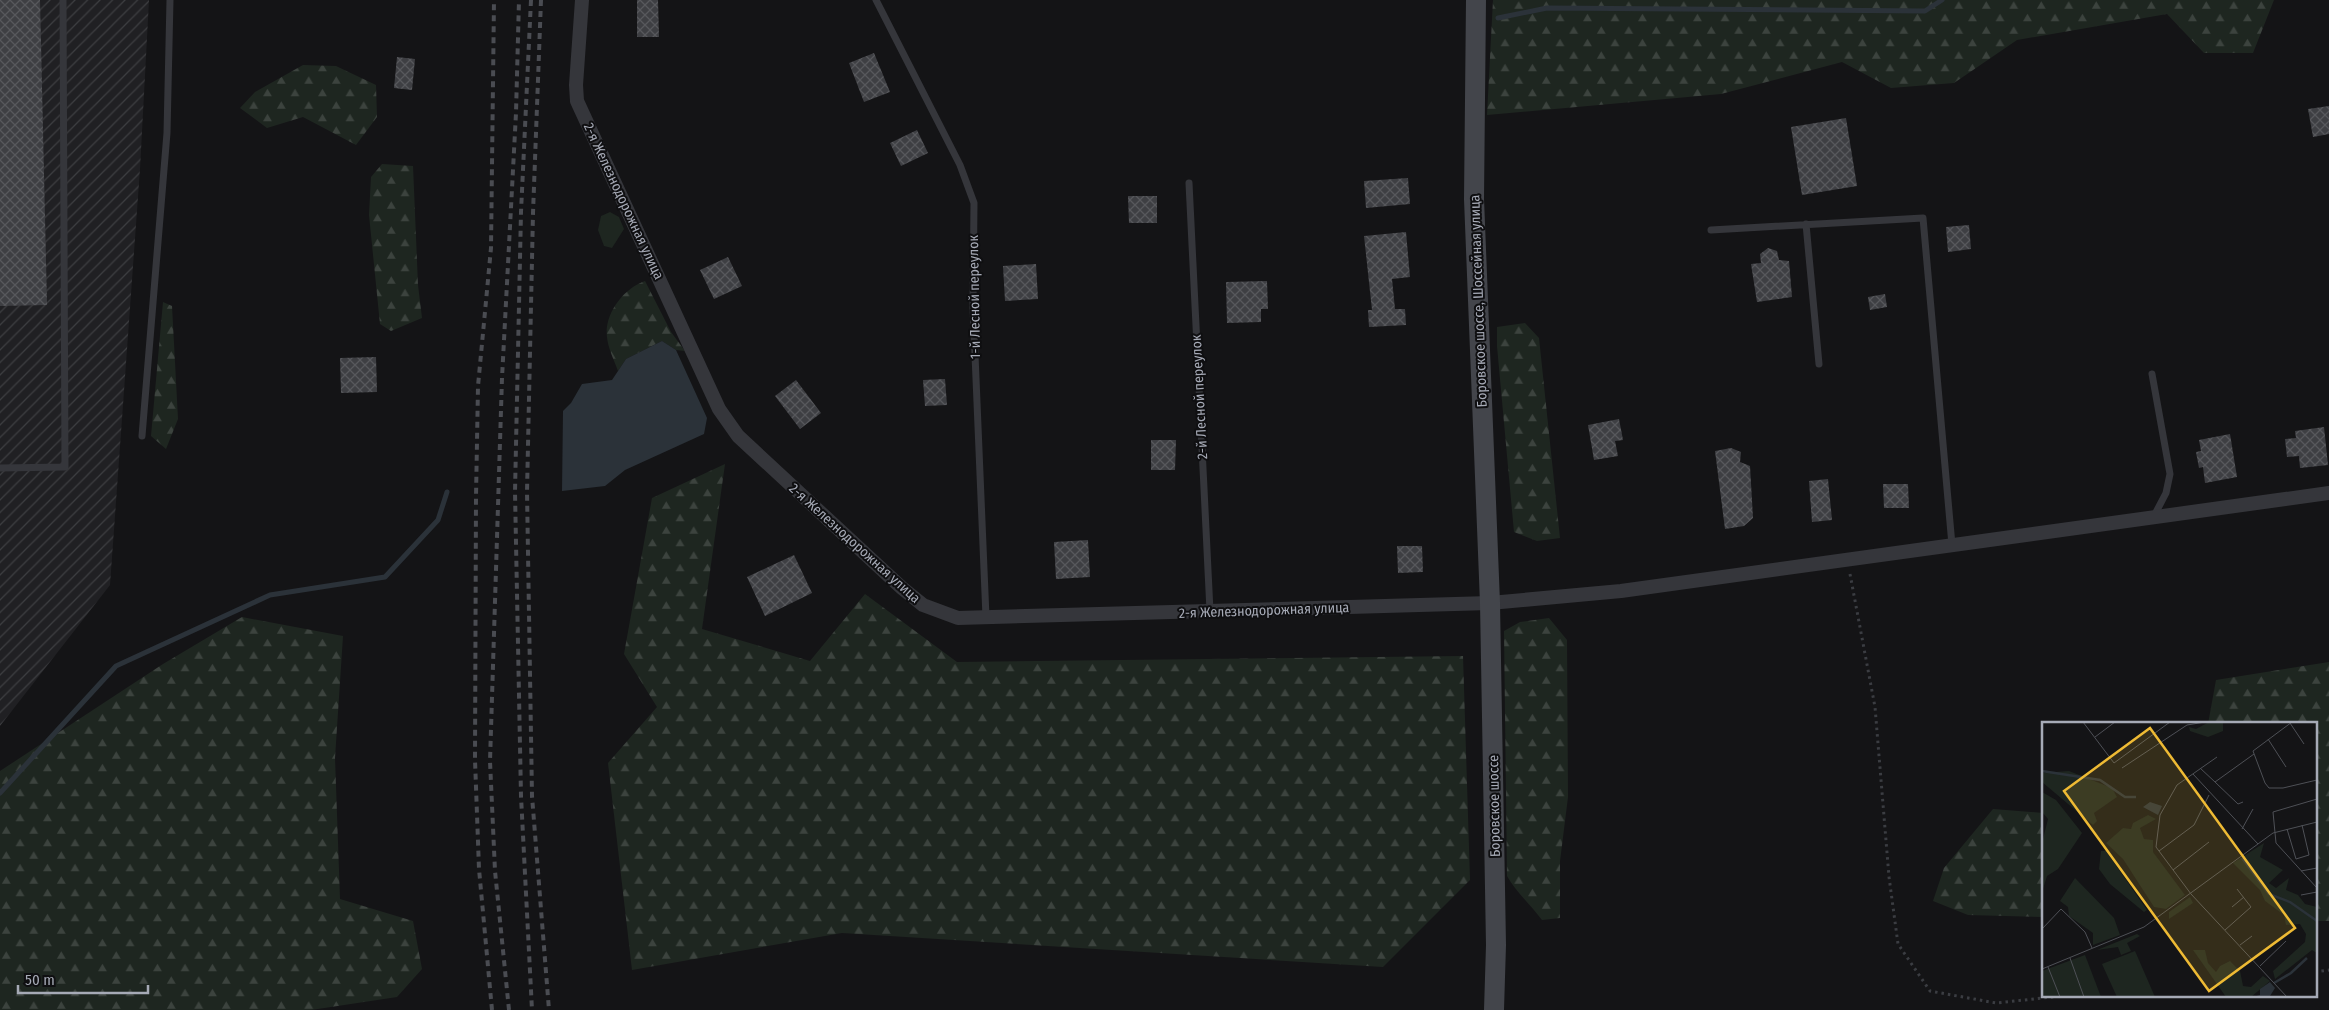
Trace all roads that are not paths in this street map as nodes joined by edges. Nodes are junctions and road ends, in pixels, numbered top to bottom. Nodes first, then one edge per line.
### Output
1 (63, 0) edge
2 (170, 0) edge
3 (582, 0) edge
4 (876, 0) edge
5 (1476, 0) edge
6 (1189, 182) dead end
7 (1806, 224) junction
8 (1711, 230) dead end
9 (1819, 364) dead end
10 (2152, 374) dead end
11 (142, 436) dead end
12 (0, 468) edge
13 (2329, 492) edge
14 (2153, 517) junction
15 (1952, 545) junction
16 (1490, 602) junction
17 (1210, 612) junction
18 (986, 617) junction
19 (1494, 1010) edge

1 - 12 lane
2 - 11 lane
3 - 18 street, 2-я Железнодорожная улица
4 - 18 lane, 1-й Лесной переулок
5 - 16 main road, Боровское шоссе, Шоссейная улица
6 - 17 lane, 2-й Лесной переулок
7 - 8 lane
7 - 9 lane
7 - 15 lane
10 - 14 lane
13 - 14 street, 2-я Железнодорожная улица
14 - 15 street, 2-я Железнодорожная улица
15 - 16 street, 2-я Железнодорожная улица
16 - 17 street, 2-я Железнодорожная улица
16 - 19 main road, Боровское шоссе
17 - 18 street, 2-я Железнодорожная улица

